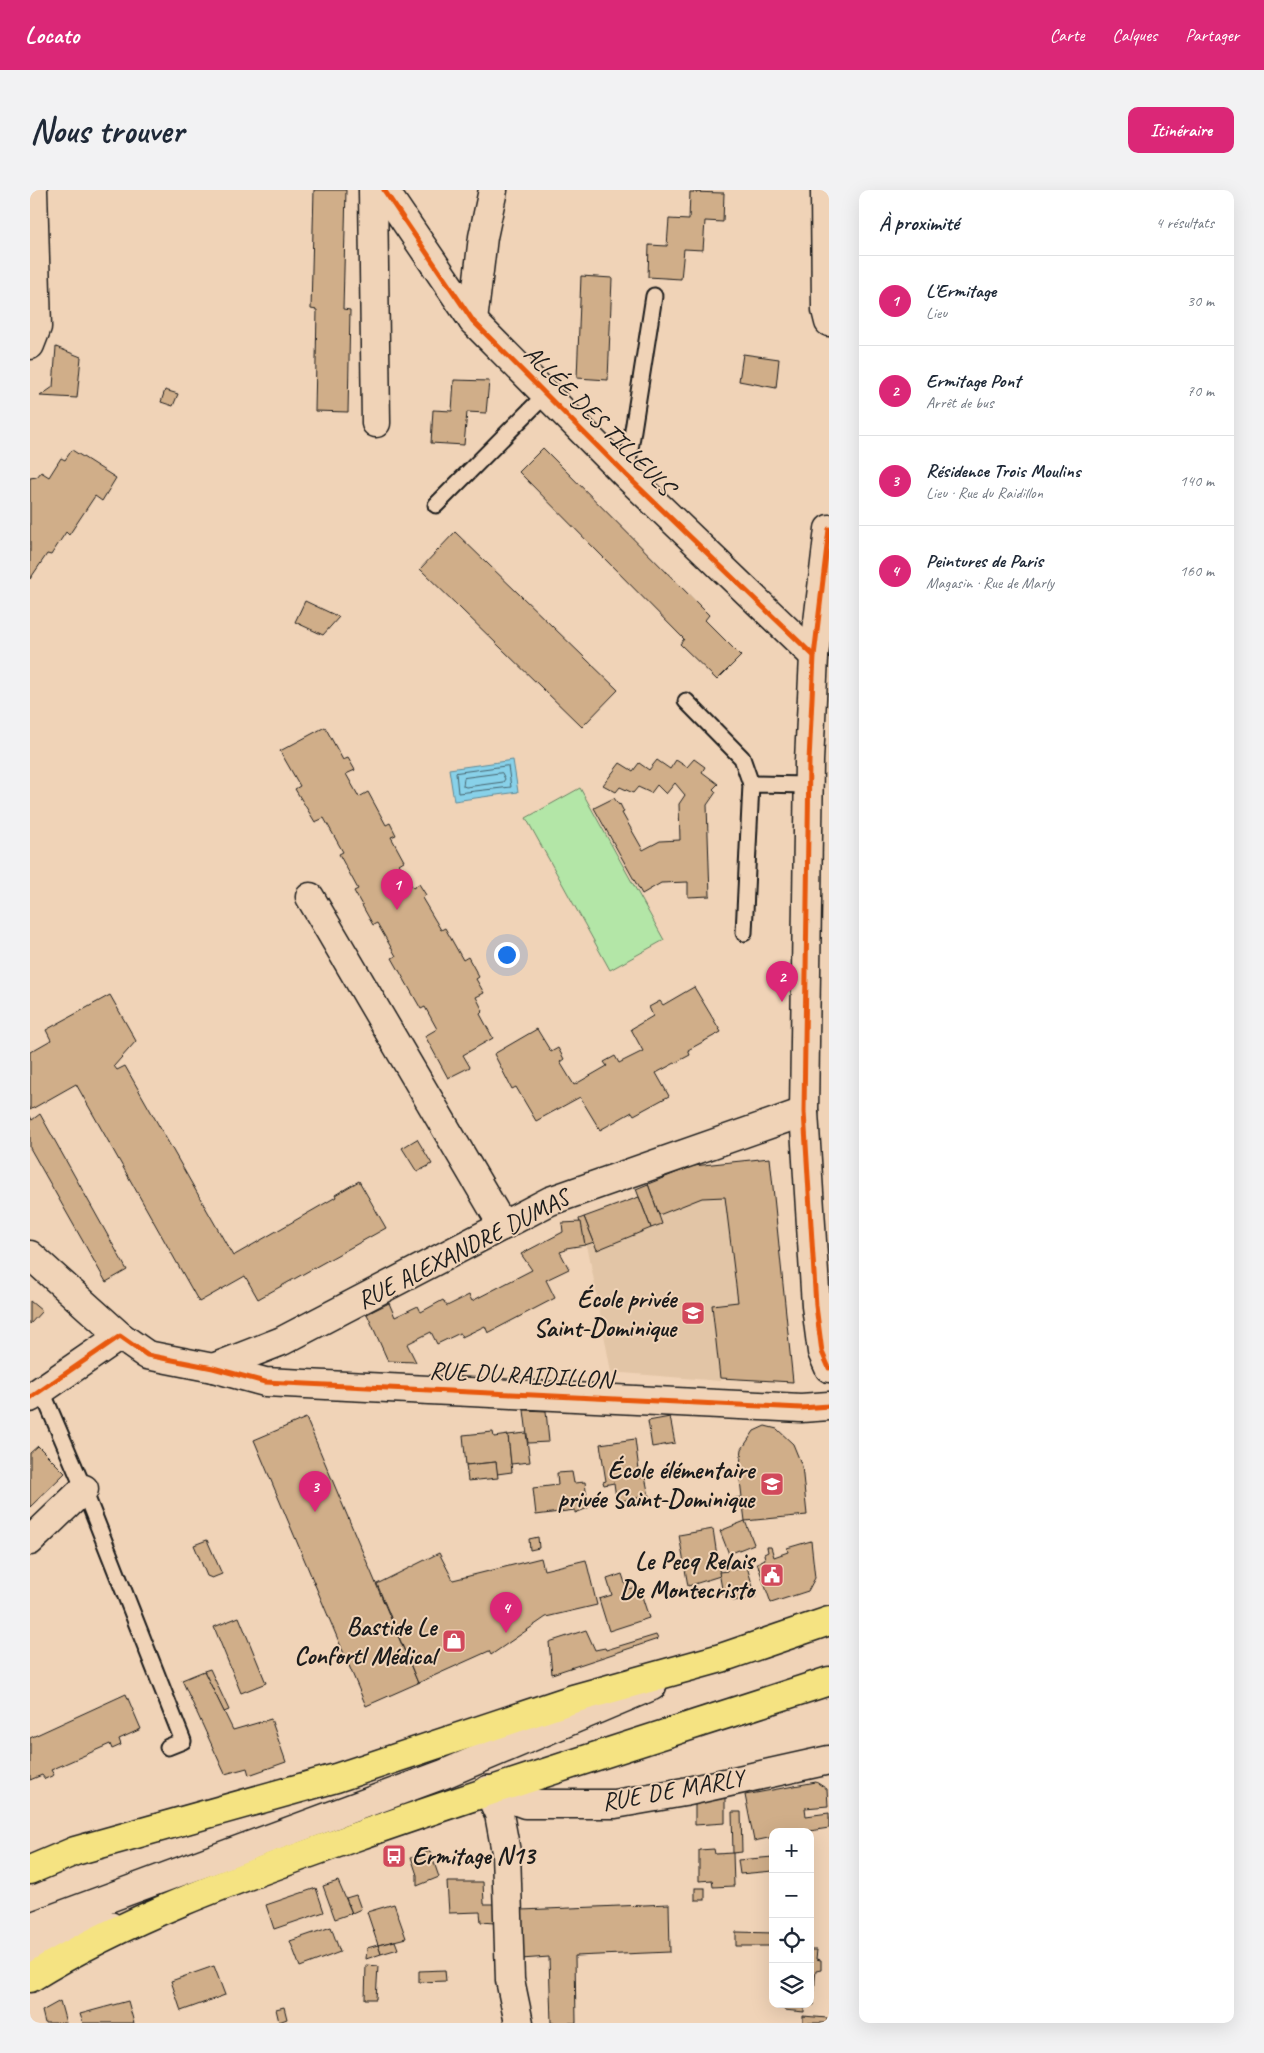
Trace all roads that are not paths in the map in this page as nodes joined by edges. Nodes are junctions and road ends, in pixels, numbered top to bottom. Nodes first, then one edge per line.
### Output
1 (33, 190) edge
2 (373, 190) edge
3 (384, 190) edge
4 (493, 190) edge
5 (825, 190) edge
6 (654, 296) dead end
7 (473, 321) junction
8 (829, 322) edge
9 (30, 345) edge
10 (546, 394) junction
11 (376, 423) dead end
12 (626, 475) junction
13 (436, 506) dead end
14 (829, 529) edge
15 (814, 656) junction
16 (686, 701) dead end
17 (751, 784) junction
18 (808, 785) junction
19 (310, 897) dead end
20 (744, 932) dead end
21 (804, 1112) junction
22 (503, 1226) junction
23 (30, 1255) edge
24 (120, 1336) junction
25 (213, 1368) junction
26 (829, 1368) edge
27 (36, 1393) edge
28 (829, 1406) edge
29 (84, 1489) junction
30 (30, 1541) edge
31 (829, 1621) edge
32 (721, 1658) junction
33 (829, 1681) edge
34 (168, 1747) dead end
35 (829, 1760) edge
36 (488, 1790) junction
37 (30, 1870) edge
38 (142, 1917) junction
39 (30, 1927) edge
40 (30, 1952) edge
41 (30, 1978) edge
42 (519, 2023) edge

1 - 9 street
2 - 11 street
3 - 7 street, ALLÉE DES TILLEULS
4 - 7 street
5 - 8 street
6 - 12 lane
7 - 10 street, ALLÉE DES TILLEULS
10 - 12 street, ALLÉE DES TILLEULS
10 - 13 lane
12 - 15 street, ALLÉE DES TILLEULS
14 - 15 street
15 - 18 street
16 - 17 lane
17 - 18 lane
17 - 20 lane
18 - 21 street
19 - 22 street
21 - 22 street, RUE ALEXANDRE DUMAS
21 - 26 street
22 - 25 street, RUE ALEXANDRE DUMAS
23 - 24 street
24 - 25 street, RUE DU RAIDILLON
24 - 27 street
25 - 28 street, RUE DU RAIDILLON
27 - 29 lane
29 - 30 street
29 - 34 lane
31 - 32 main road
32 - 37 main road
32 - 39 street
33 - 36 main road
35 - 36 street, RUE DE MARLY
36 - 38 main road
36 - 42 street
38 - 40 street
38 - 41 main road

